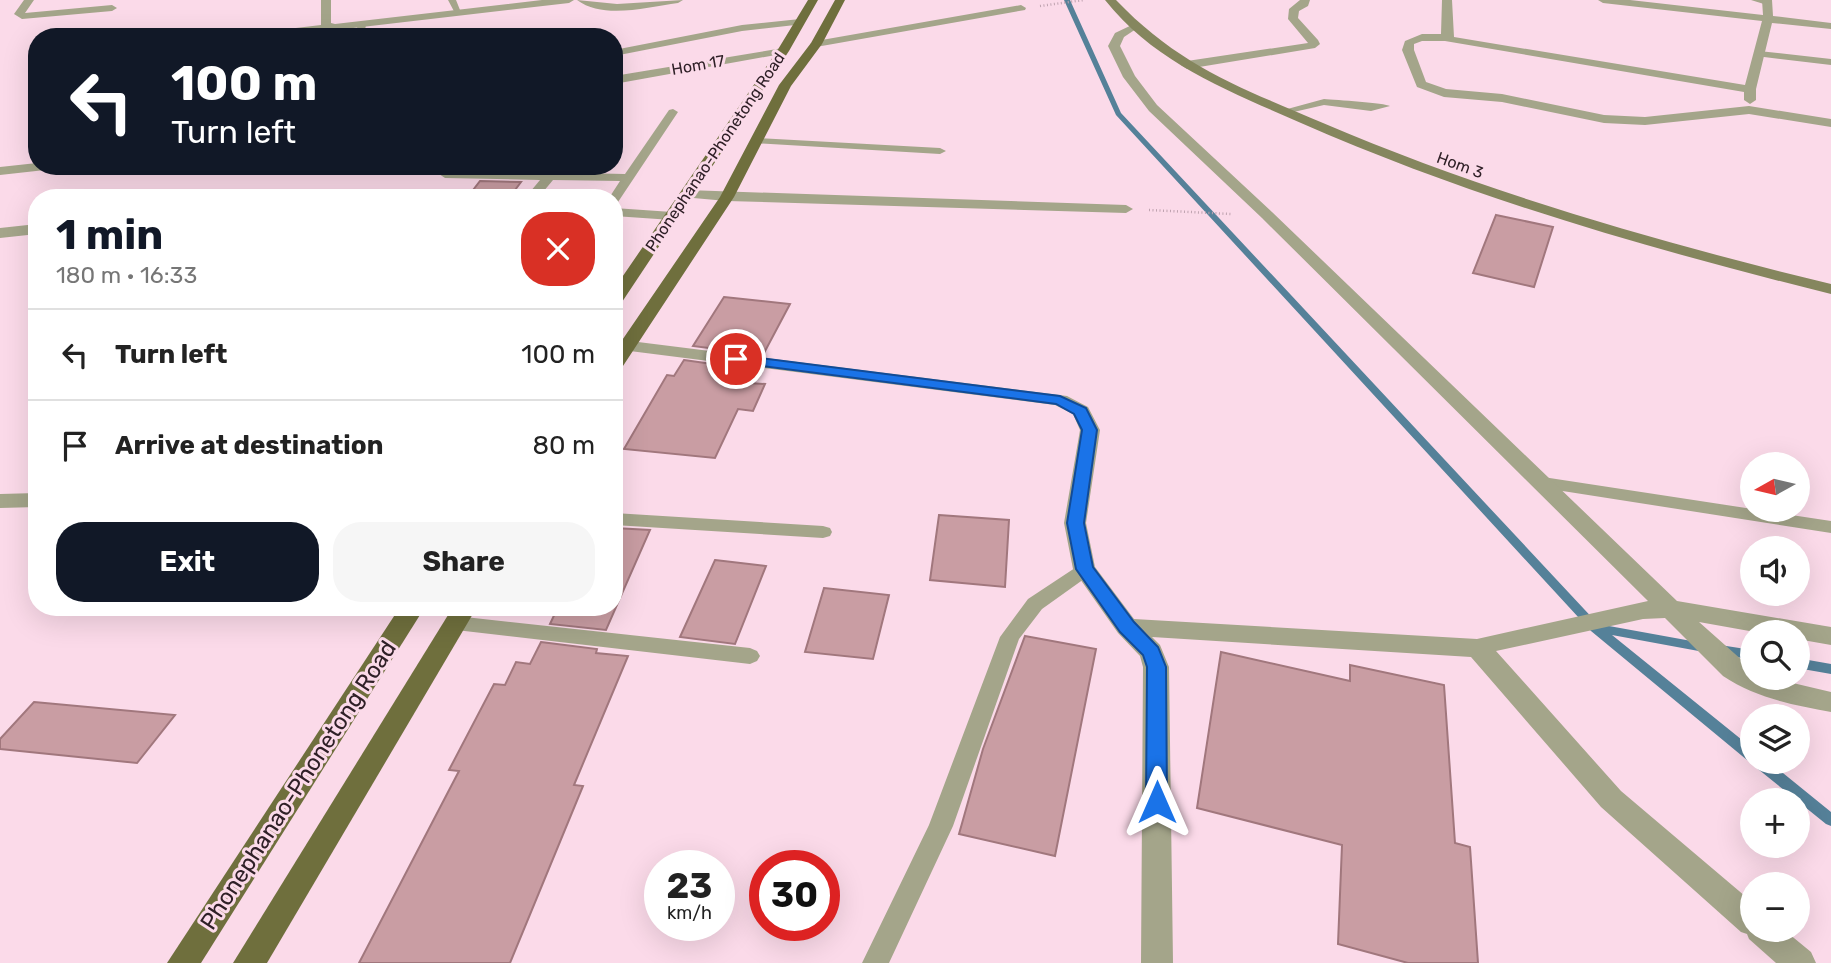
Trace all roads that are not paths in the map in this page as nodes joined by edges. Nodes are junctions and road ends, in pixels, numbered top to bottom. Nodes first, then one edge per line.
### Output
1 (29, 0) edge
2 (326, 0) edge
3 (452, 0) edge
4 (569, 0) edge
5 (582, 0) edge
6 (678, 0) edge
7 (813, 0) edge
8 (840, 0) edge
9 (1110, 0) edge
10 (1304, 0) edge
11 (1447, 0) edge
12 (1603, 0) edge
13 (1763, 1) edge
14 (112, 8) dead end
15 (1021, 8) road end
16 (459, 13) junction
17 (1768, 18) junction
18 (800, 22) junction
19 (362, 24) junction
20 (1831, 26) edge
21 (331, 27) junction
22 (1134, 27) junction
23 (322, 28) edge
24 (361, 28) edge
25 (1447, 38) junction
26 (816, 44) junction
27 (623, 51) edge
28 (783, 51) junction
29 (1759, 54) junction
30 (1831, 62) edge
31 (1187, 65) junction
32 (623, 78) edge
33 (760, 83) junction
34 (785, 85) junction
35 (1750, 89) junction
36 (1385, 106) dead end
37 (1749, 110) junction
38 (1285, 111) junction
39 (673, 112) dead end
40 (1831, 123) edge
41 (757, 141) junction
42 (940, 150) dead end
43 (28, 168) edge
44 (0, 171) edge
45 (498, 175) edge
46 (550, 176) junction
47 (630, 178) junction
48 (539, 189) edge
49 (622, 189) edge
50 (687, 194) junction
51 (727, 197) junction
52 (1126, 209) road end
53 (623, 213) edge
54 (672, 216) junction
55 (28, 230) edge
56 (0, 233) edge
57 (623, 289) edge
58 (1831, 289) edge
59 (623, 342) edge
60 (623, 345) edge
61 (1543, 483) junction
62 (28, 500) edge
63 (0, 501) edge
64 (623, 520) edge
65 (1831, 527) edge
66 (823, 532) dead end
67 (1084, 569) junction
68 (1673, 608) junction
69 (407, 616) edge
70 (459, 616) edge
71 (467, 616) edge
72 (1127, 627) junction
73 (1831, 636) edge
74 (1487, 645) junction
75 (750, 656) dead end
76 (1831, 702) edge
77 (1740, 912) edge
78 (1775, 942) edge
79 (183, 963) edge
80 (249, 963) edge
81 (875, 963) edge
82 (1157, 963) edge
83 (1800, 963) edge

1 - 14 street
2 - 21 street
3 - 16 lane
4 - 16 street
5 - 6 street
7 - 18 main road, Phonephanao-Phonetong Road
8 - 26 main road, Phonephanao-Phonetong Road
9 - 22 street, Hom 3
10 - 31 street
11 - 25 street
12 - 17 street
13 - 17 street
15 - 26 street
16 - 19 street
17 - 20 street
17 - 29 street
18 - 27 street
18 - 28 main road, Phonephanao-Phonetong Road
19 - 21 street
19 - 24 lane
21 - 23 street
22 - 31 street, Hom 3
22 - 61 street
25 - 35 street
25 - 37 street
26 - 34 main road, Phonephanao-Phonetong Road
28 - 32 street, Hom 17
28 - 33 main road, Phonephanao-Phonetong Road
29 - 30 lane
29 - 35 street
31 - 38 street, Hom 3
33 - 34 main road
33 - 50 main road, Phonephanao-Phonetong Road
34 - 41 main road, Phonephanao-Phonetong Road
35 - 37 street
36 - 38 lane
37 - 40 street
38 - 58 street, Hom 3
39 - 47 lane
41 - 42 lane
41 - 51 main road, Phonephanao-Phonetong Road
43 - 44 street
45 - 46 lane
46 - 47 lane
46 - 48 lane
47 - 49 lane
50 - 51 street
50 - 54 main road, Phonephanao-Phonetong Road
51 - 52 street
51 - 59 main road, Phonephanao-Phonetong Road
53 - 54 lane
54 - 57 main road, Phonephanao-Phonetong Road
55 - 56 street
60 - 67 street
61 - 65 lane
61 - 68 street
62 - 63 street
64 - 66 lane
67 - 72 street
67 - 81 lane
68 - 73 street
68 - 74 street
68 - 76 street
69 - 79 main road, Phonephanao-Phonetong Road
70 - 80 main road
71 - 75 lane
72 - 74 street
72 - 82 street
74 - 77 street
78 - 83 street

